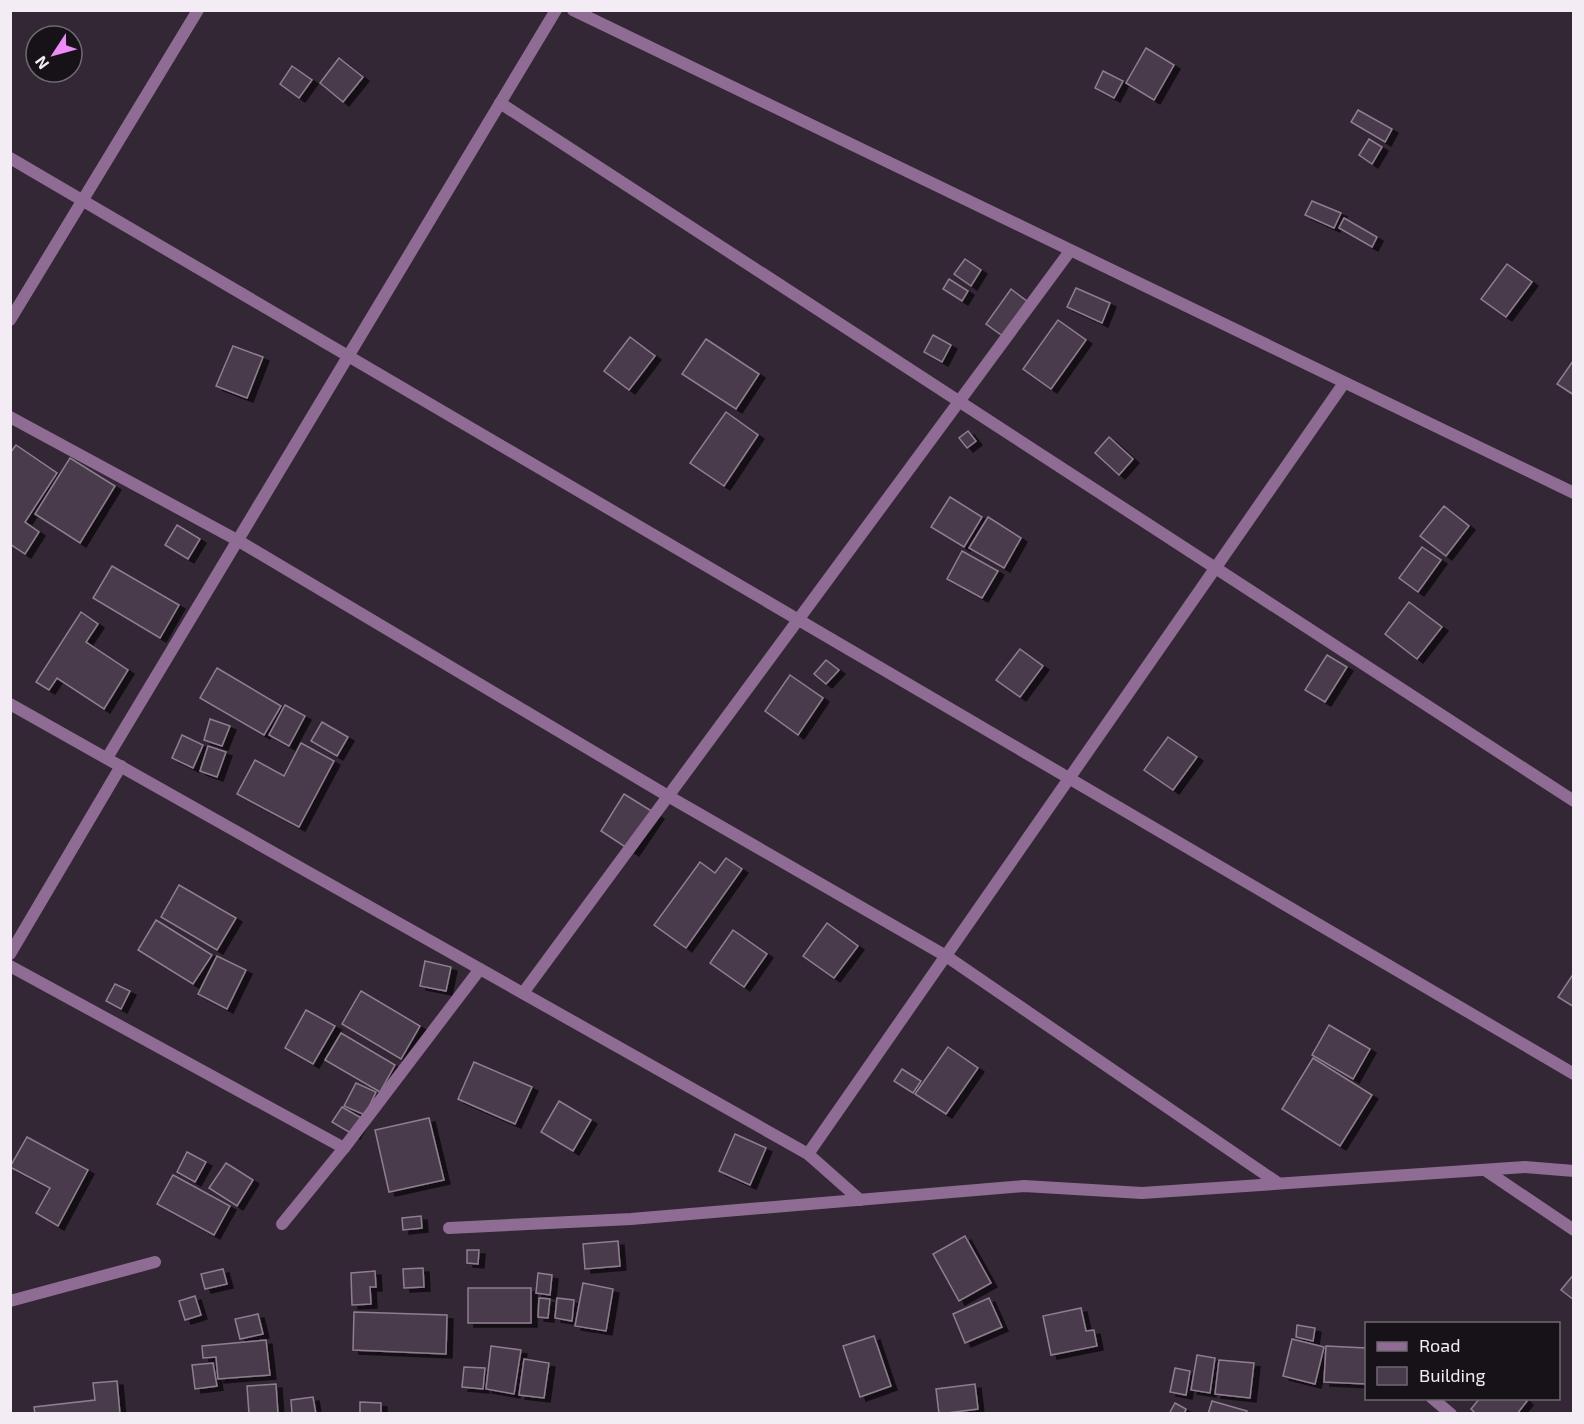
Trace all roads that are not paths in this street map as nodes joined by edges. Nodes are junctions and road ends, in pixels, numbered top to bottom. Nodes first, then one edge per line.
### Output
1 (198, 10) edge
2 (556, 10) edge
3 (573, 10) edge
4 (500, 103) junction
5 (10, 158) edge
6 (83, 200) junction
7 (1070, 251) junction
8 (10, 320) edge
9 (348, 356) junction
10 (1344, 383) junction
11 (959, 402) junction
12 (10, 417) edge
13 (1574, 493) edge
14 (237, 540) junction
15 (1216, 568) junction
16 (798, 620) junction
17 (10, 704) edge
18 (106, 758) junction
19 (121, 766) junction
20 (1069, 778) junction
21 (668, 796) junction
22 (1574, 801) edge
23 (10, 954) edge
24 (946, 956) junction
25 (10, 966) edge
26 (480, 969) junction
27 (523, 993) junction
28 (1574, 1074) edge
29 (344, 1148) junction
30 (808, 1154) junction
31 (1485, 1170) junction
32 (1574, 1171) edge
33 (1278, 1184) junction
34 (860, 1200) junction
35 (282, 1224) dead end
36 (449, 1228) dead end
37 (1574, 1230) edge
38 (155, 1262) dead end
39 (10, 1301) edge
40 (1435, 1400) edge
41 (1451, 1413) edge

1 - 6 street
2 - 4 street
3 - 7 street
4 - 9 street
4 - 11 street
5 - 6 street
6 - 8 street
6 - 9 street
7 - 10 street
7 - 11 street
9 - 14 street
9 - 16 street
10 - 13 street
10 - 15 street
11 - 15 street
11 - 16 street
12 - 14 street
14 - 18 street
14 - 21 street
15 - 20 street
15 - 22 street
16 - 20 street
16 - 21 street
17 - 18 street
18 - 19 street
19 - 23 street
19 - 26 street
20 - 24 street
20 - 28 street
21 - 24 street
21 - 27 street
24 - 30 street
24 - 33 street
25 - 29 street
26 - 27 street
26 - 29 street
27 - 30 street
29 - 35 street
30 - 34 street
31 - 32 street
31 - 33 street
31 - 37 street
33 - 34 street
34 - 36 street
38 - 39 street
40 - 41 street

